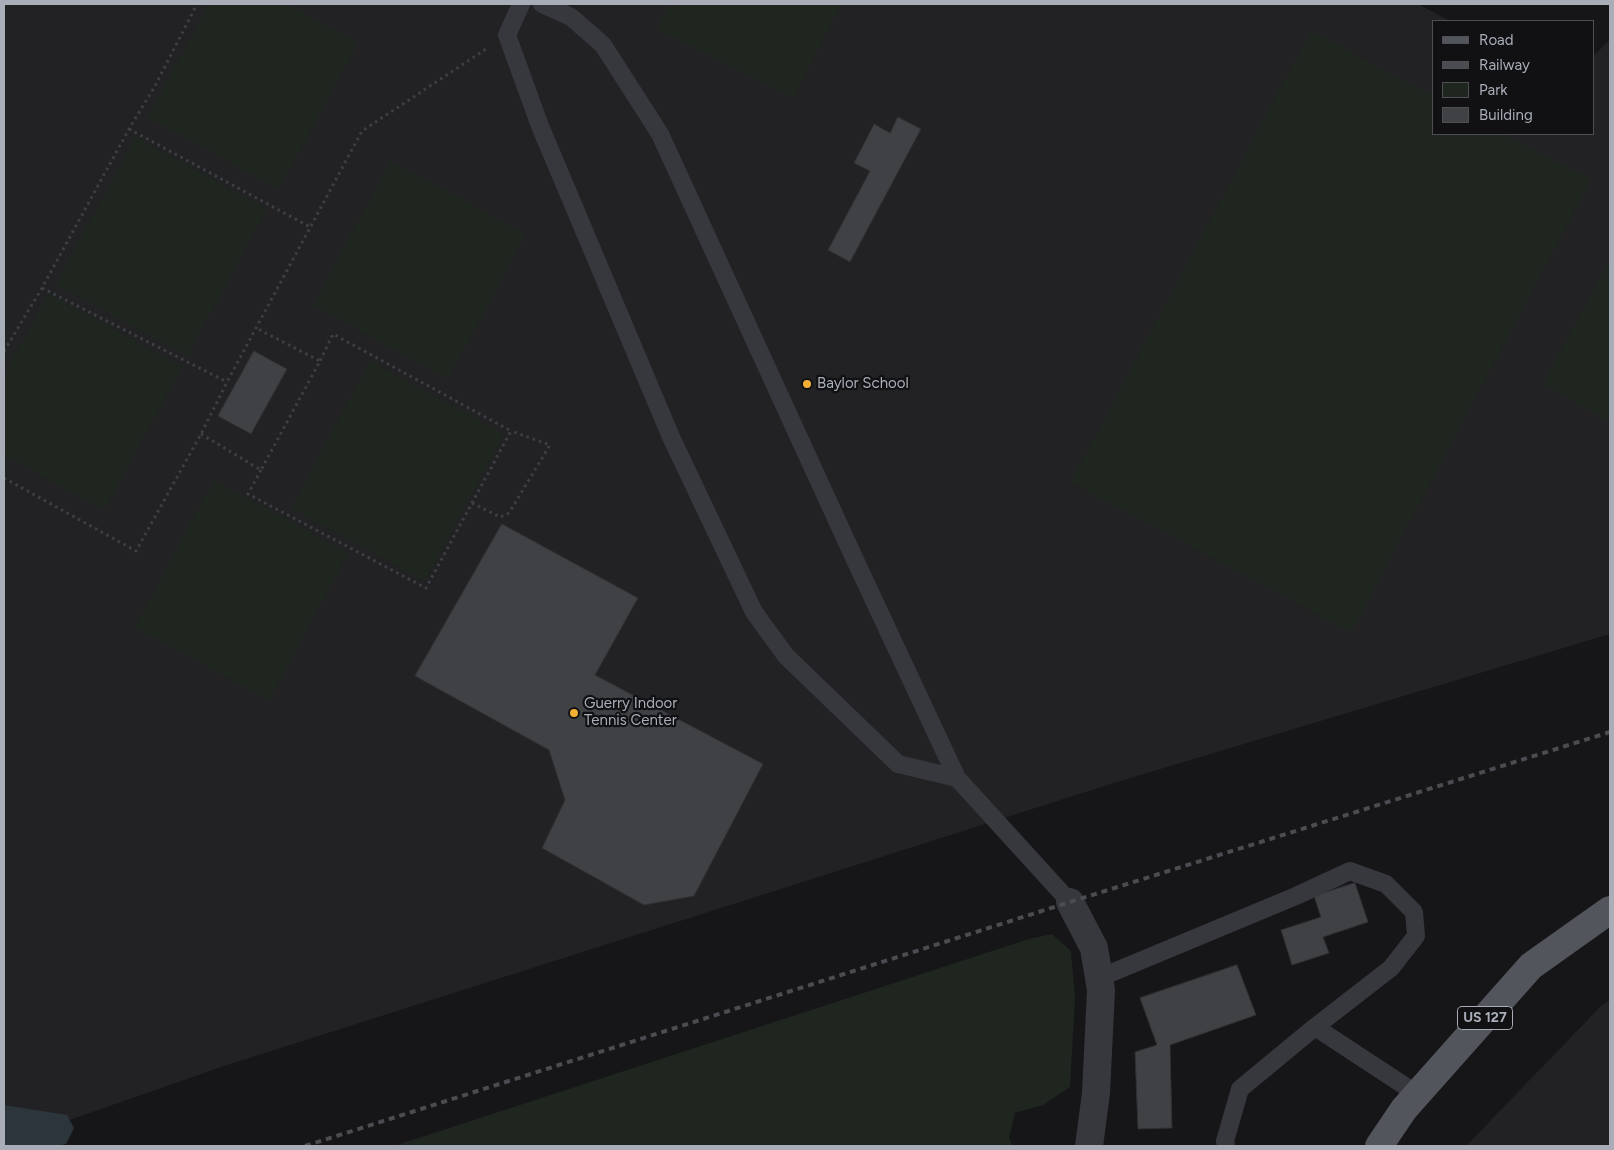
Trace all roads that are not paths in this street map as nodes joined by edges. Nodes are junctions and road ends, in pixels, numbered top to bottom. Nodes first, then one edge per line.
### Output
1 (521, 4) edge
2 (542, 4) edge
3 (957, 778) junction
4 (1070, 902) joint
5 (1610, 910) edge
6 (1099, 978) junction
7 (1315, 1027) junction
8 (1418, 1094) junction
9 (1089, 1146) edge
10 (1226, 1146) edge
11 (1379, 1146) edge

1 - 3 lane
2 - 3 lane
3 - 4 lane
4 - 6 street
5 - 8 main road, US 127
6 - 7 lane
6 - 9 street
7 - 8 lane
7 - 10 lane
8 - 11 main road, US 127

